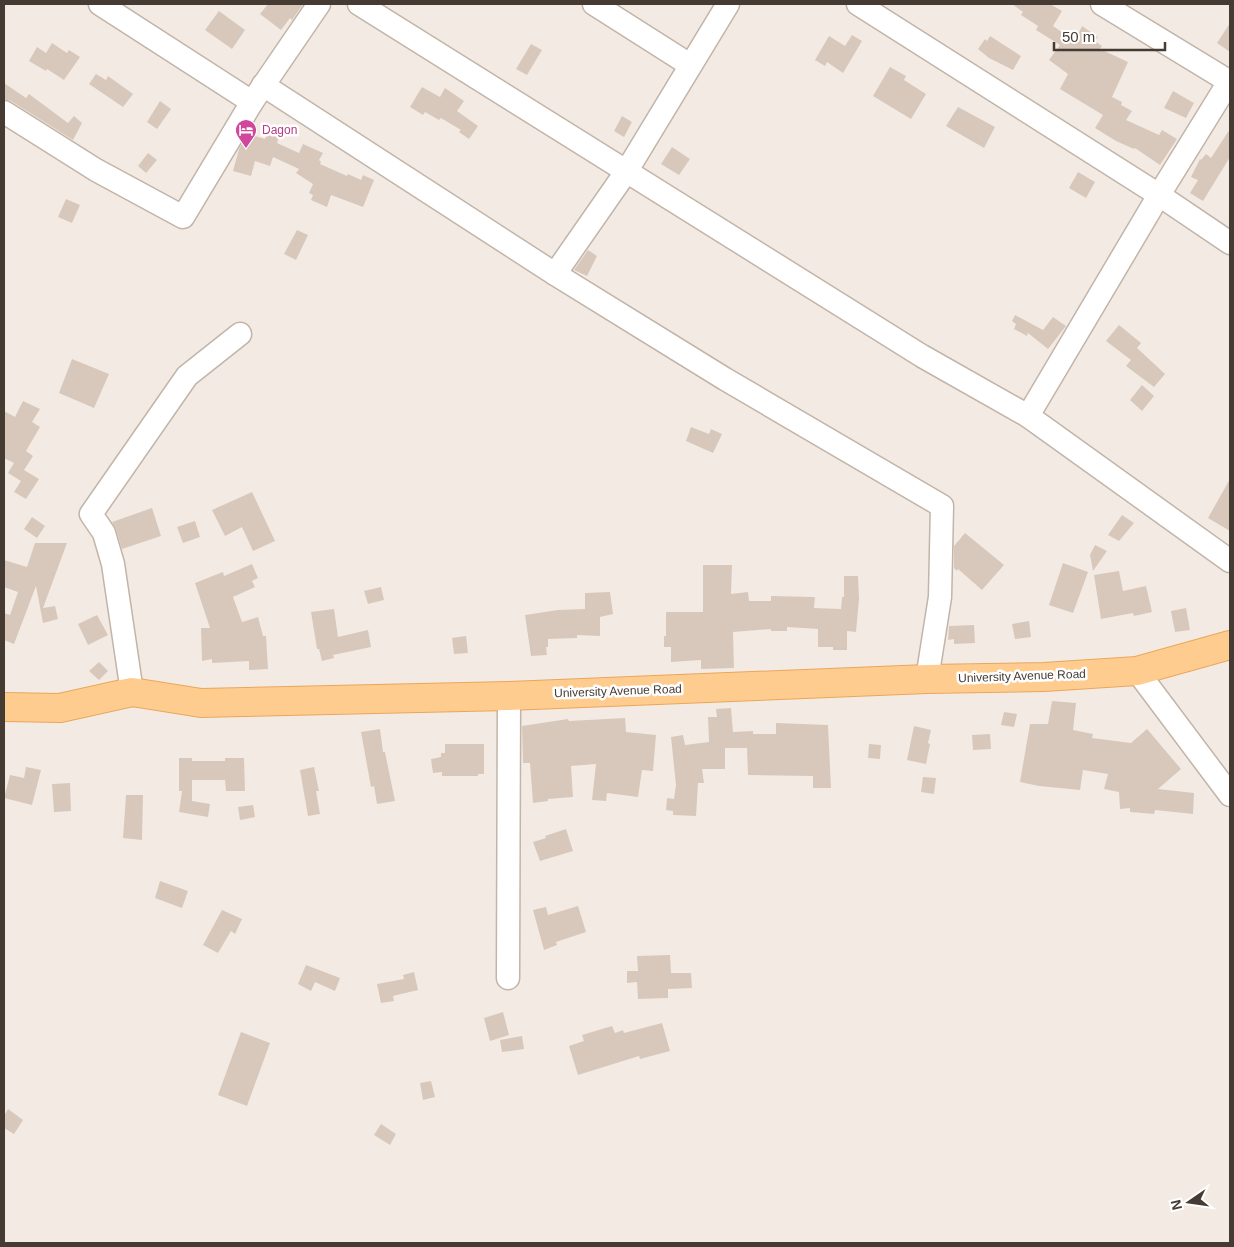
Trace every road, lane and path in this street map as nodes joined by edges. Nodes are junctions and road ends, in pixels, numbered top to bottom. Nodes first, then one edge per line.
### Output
1 (100, 4) edge
2 (320, 4) edge
3 (358, 4) edge
4 (594, 4) edge
5 (728, 4) edge
6 (858, 4) edge
7 (1102, 4) edge
8 (690, 65) junction
9 (1230, 81) edge
10 (258, 94) junction
11 (4, 112) edge
12 (626, 172) junction
13 (1159, 195) junction
14 (1230, 243) edge
15 (555, 274) junction
16 (240, 334) dead end
17 (1028, 416) junction
18 (1230, 561) edge
19 (1230, 645) edge
20 (1136, 671) junction
21 (927, 679) junction
22 (132, 692) junction
23 (509, 696) junction
24 (4, 707) edge
25 (1230, 795) edge
26 (508, 978) dead end

1 - 10 street
2 - 10 street
3 - 12 street
4 - 8 street
5 - 8 street
6 - 13 street
7 - 9 street
8 - 12 street
9 - 13 street
10 - 11 street
10 - 15 street
12 - 15 street
12 - 17 street
13 - 14 street
13 - 17 street
15 - 21 street
16 - 22 street
17 - 18 street
19 - 20 main road, University Avenue Road
20 - 21 main road, University Avenue Road
20 - 25 street
21 - 23 main road, University Avenue Road
22 - 23 main road, University Avenue Road
22 - 24 main road, University Avenue Road
23 - 26 street

